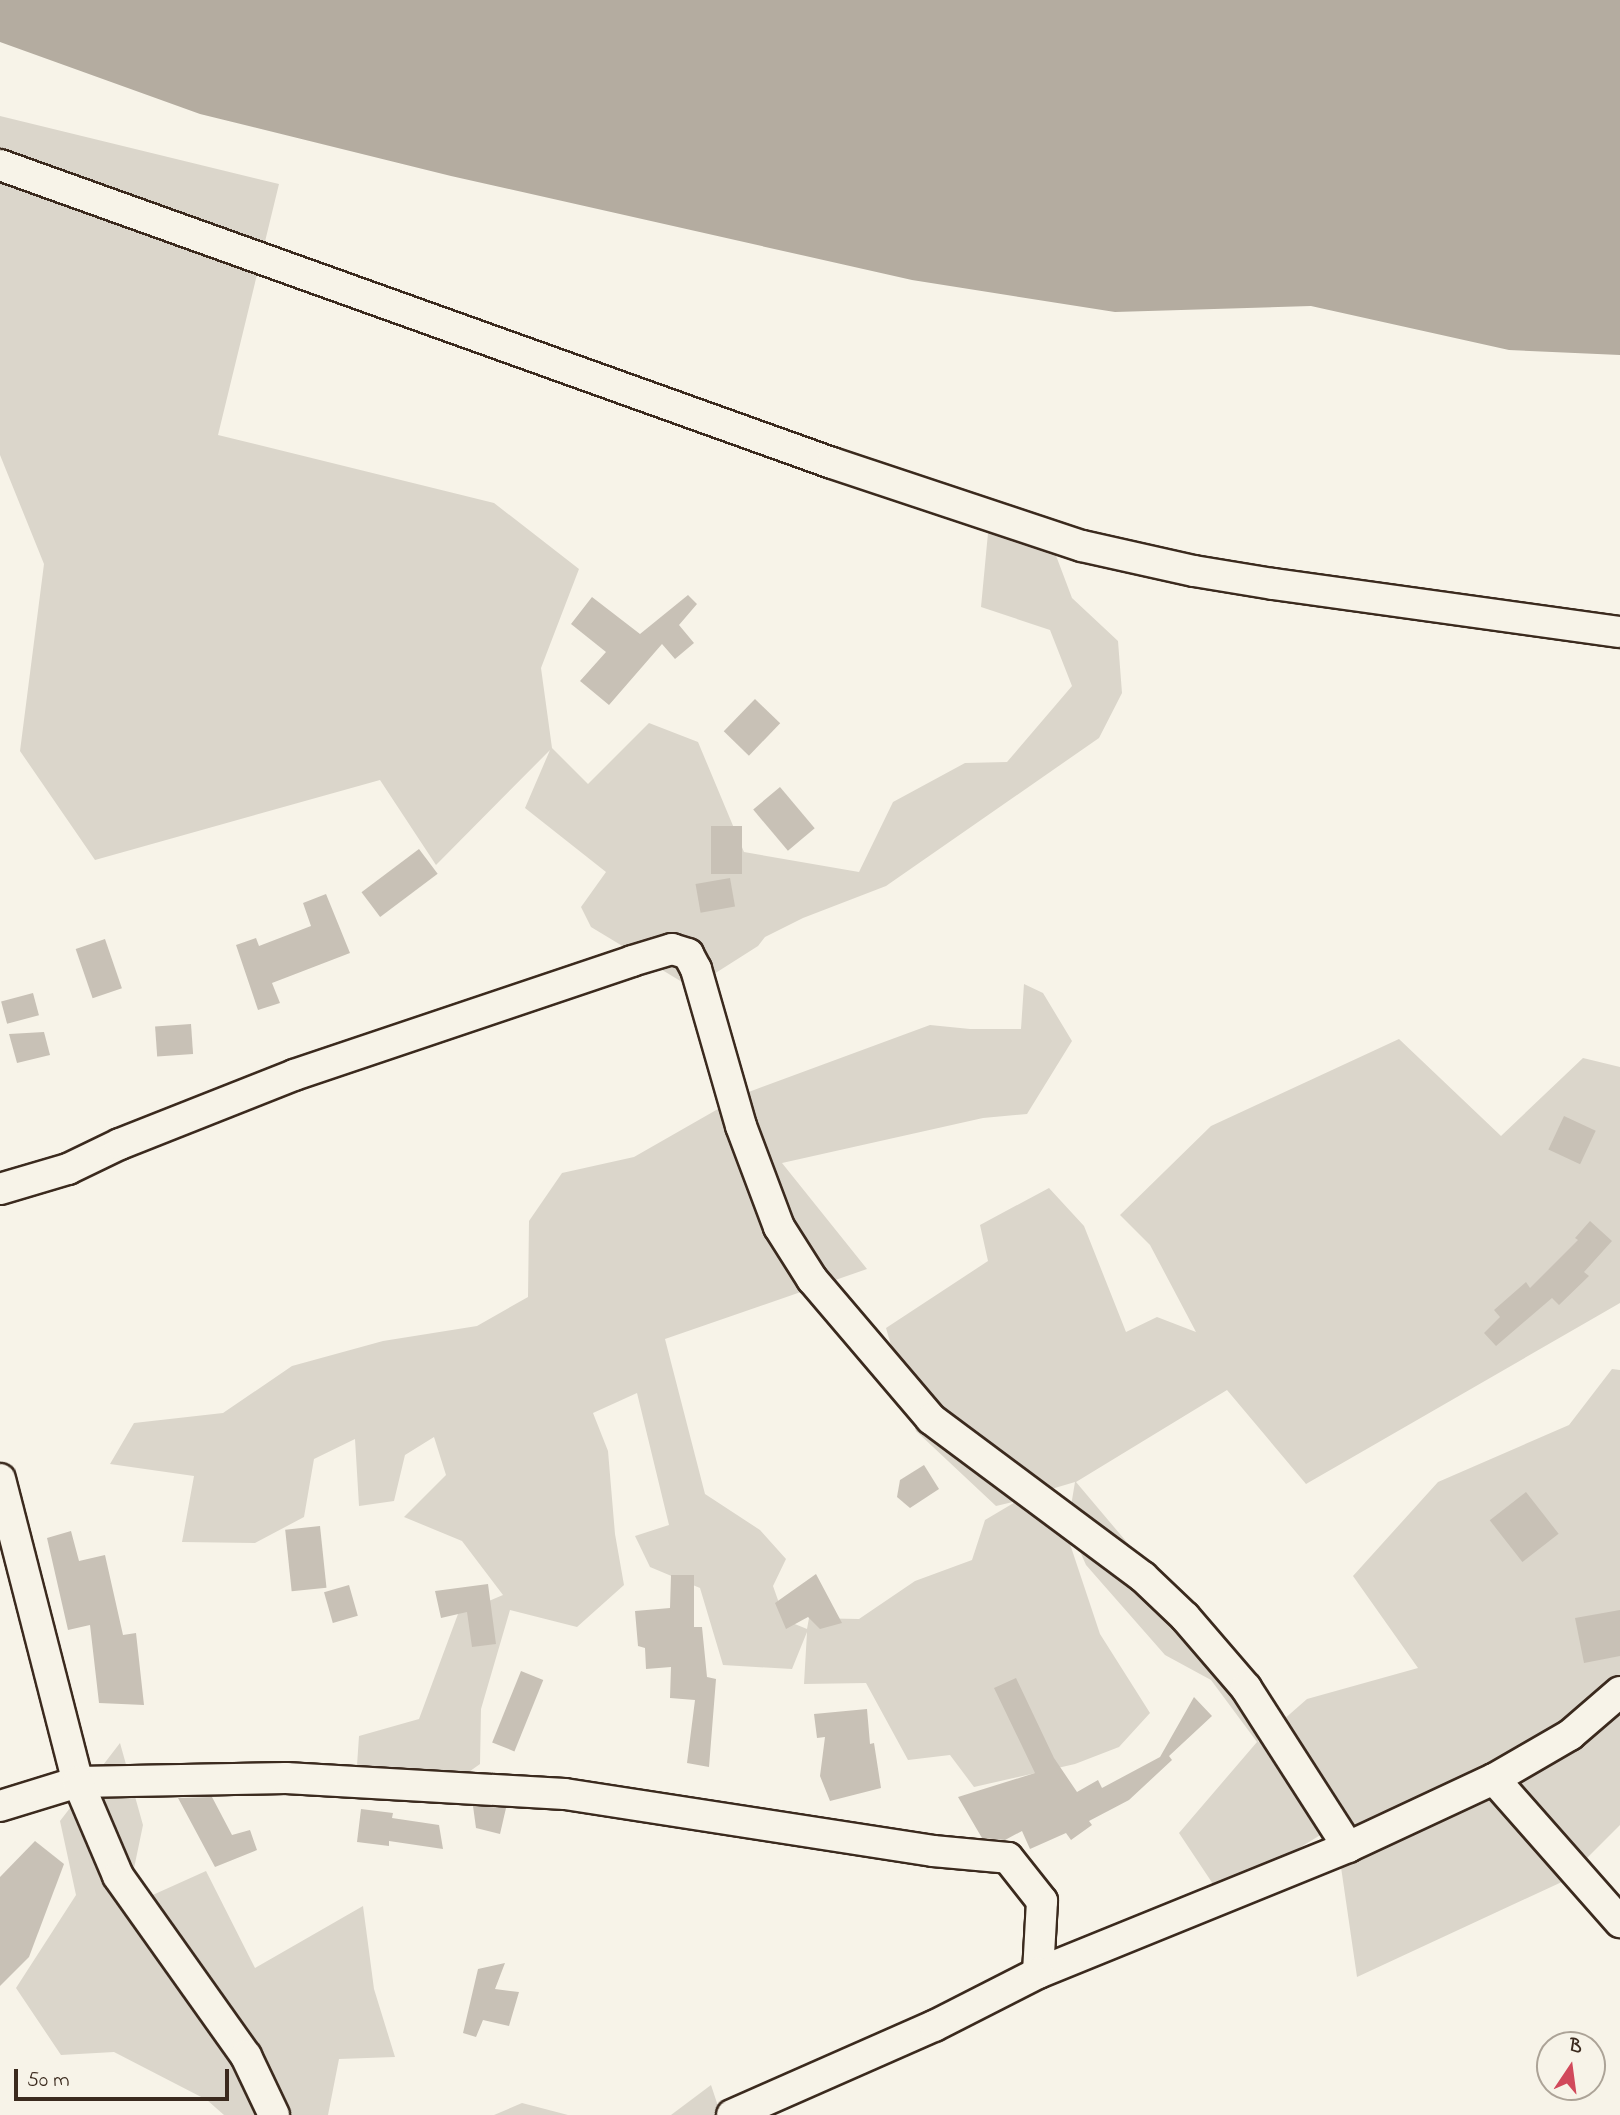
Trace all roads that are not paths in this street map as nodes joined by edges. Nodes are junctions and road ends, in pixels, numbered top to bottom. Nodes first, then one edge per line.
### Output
1 (0, 165) edge
2 (1620, 632) edge
3 (0, 1189) edge
4 (0, 1479) edge
5 (1620, 1692) edge
6 (1494, 1779) junction
7 (78, 1782) junction
8 (0, 1807) edge
9 (1348, 1847) junction
10 (1620, 1922) edge
11 (1038, 1973) junction
12 (274, 2115) edge
13 (732, 2115) edge

1 - 2 street
3 - 9 street
4 - 7 street
5 - 6 street
6 - 9 street
6 - 10 street
7 - 8 street
7 - 11 street
7 - 12 street
9 - 11 street
11 - 13 street

